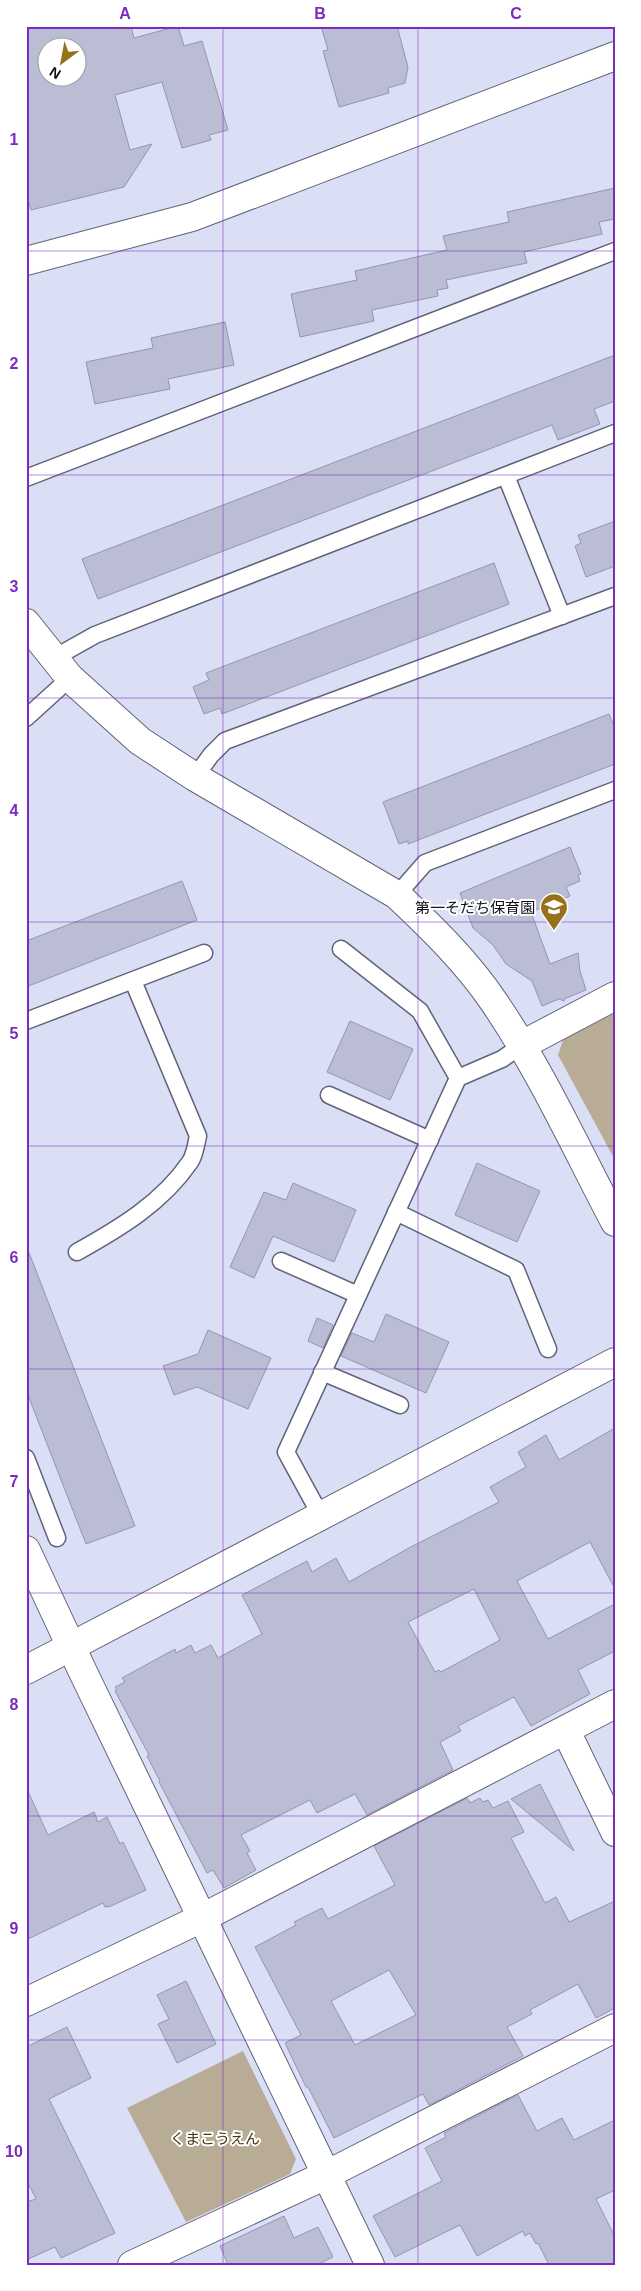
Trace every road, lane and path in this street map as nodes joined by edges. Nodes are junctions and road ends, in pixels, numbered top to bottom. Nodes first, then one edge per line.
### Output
1 (615, 56) edge
2 (615, 251) edge
3 (26, 261) edge
4 (615, 433) edge
5 (506, 476) junction
6 (26, 478) edge
7 (615, 596) edge
8 (562, 616) junction
9 (26, 624) edge
10 (62, 668) junction
11 (26, 718) edge
12 (195, 777) junction
13 (615, 790) edge
14 (397, 895) junction
15 (341, 949) dead end
16 (204, 953) dead end
17 (133, 980) junction
18 (615, 996) edge
19 (26, 1022) edge
20 (522, 1044) junction
21 (458, 1078) junction
22 (328, 1095) dead end
23 (430, 1140) junction
24 (396, 1212) junction
25 (615, 1222) edge
26 (77, 1252) dead end
27 (280, 1261) dead end
28 (358, 1295) junction
29 (548, 1349) dead end
30 (615, 1362) edge
31 (322, 1372) junction
32 (400, 1405) dead end
33 (26, 1458) edge
34 (321, 1516) junction
35 (57, 1538) dead end
36 (26, 1550) edge
37 (71, 1647) junction
38 (26, 1670) edge
39 (615, 1704) edge
40 (566, 1730) junction
41 (615, 1832) edge
42 (202, 1918) junction
43 (26, 2002) edge
44 (615, 2028) edge
45 (326, 2175) junction
46 (132, 2265) edge
47 (370, 2265) edge

1 - 3 street
2 - 6 lane
4 - 5 lane
5 - 8 lane
5 - 10 lane
7 - 8 lane
8 - 12 lane
9 - 10 street
10 - 11 lane
10 - 12 street
12 - 14 street
13 - 14 lane
14 - 20 street
15 - 21 lane
16 - 17 lane
17 - 19 lane
17 - 26 lane
18 - 20 street
20 - 21 lane
20 - 25 street
21 - 23 lane
22 - 23 lane
23 - 24 lane
24 - 28 lane
24 - 29 lane
27 - 28 lane
28 - 31 lane
30 - 34 street
31 - 32 lane
31 - 34 lane
33 - 35 lane
34 - 37 street
36 - 37 street
37 - 38 street
37 - 42 street
39 - 40 street
40 - 41 street
40 - 42 street
42 - 43 street
42 - 45 street
44 - 45 street
45 - 46 street
45 - 47 street

